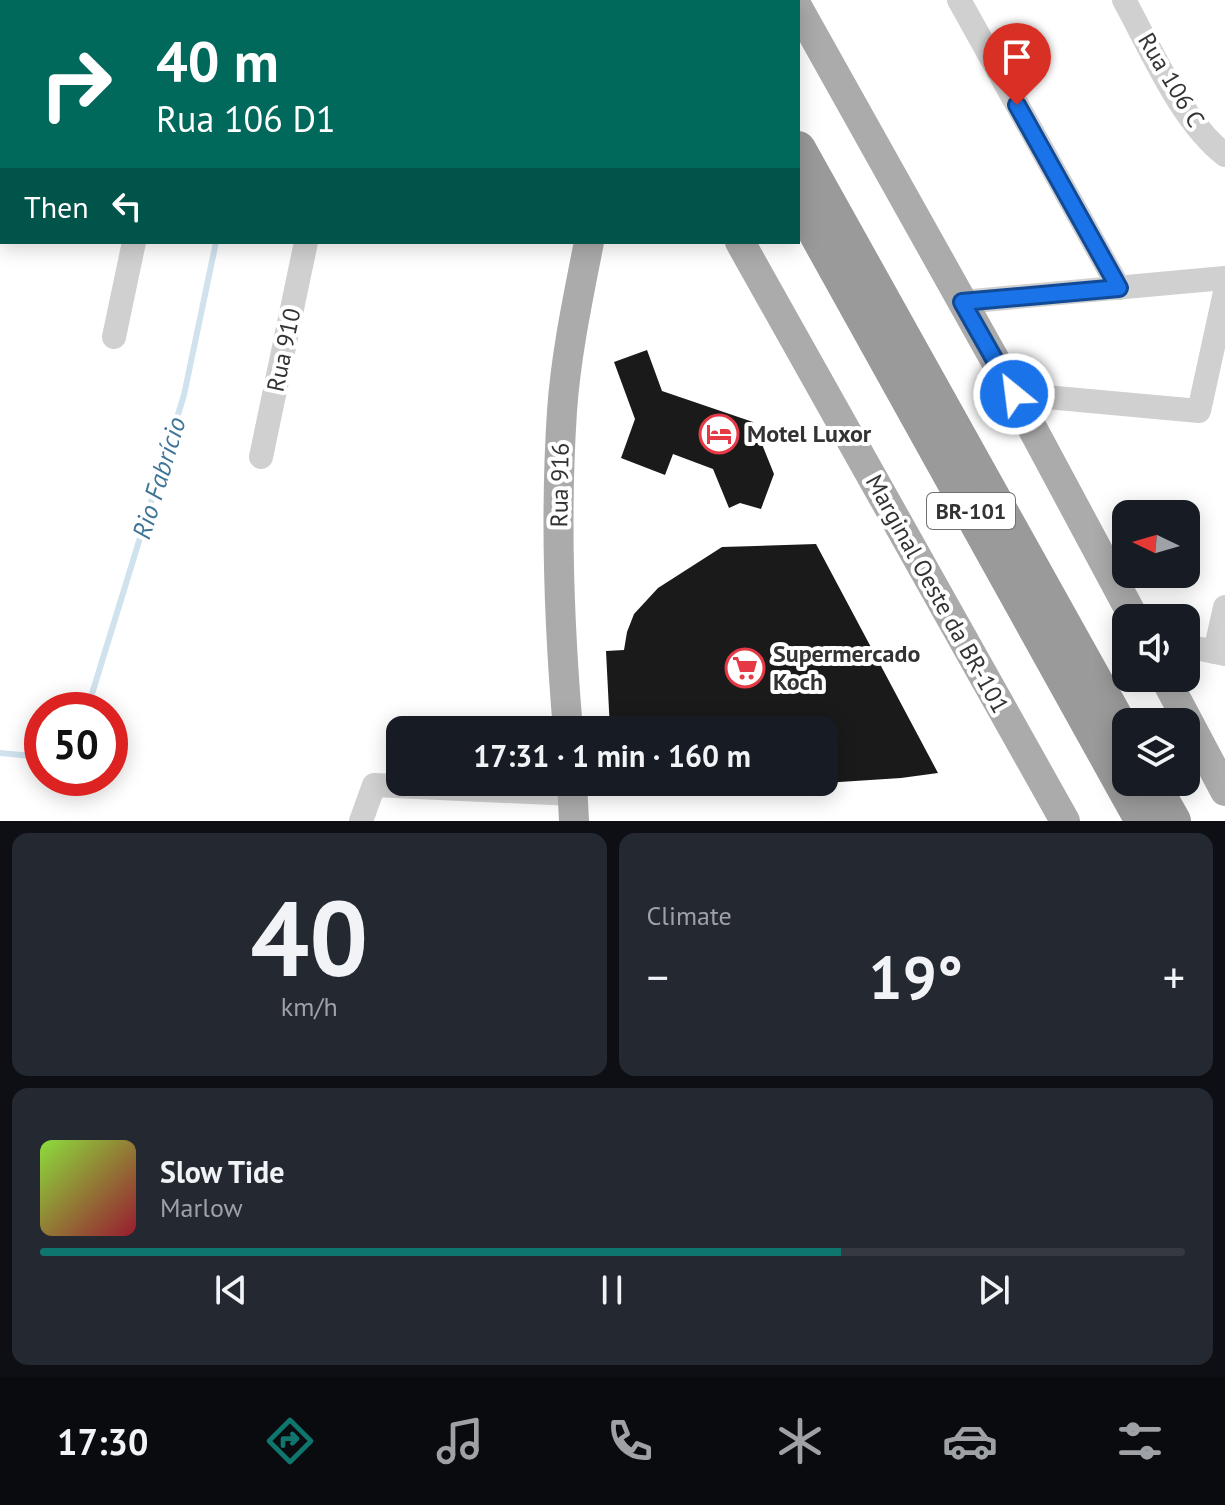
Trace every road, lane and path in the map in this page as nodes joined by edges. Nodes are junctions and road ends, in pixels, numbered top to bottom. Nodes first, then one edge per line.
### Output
1 (959, 0) edge
2 (1124, 0) edge
3 (800, 12) edge
4 (800, 153) edge
5 (1225, 155) edge
6 (800, 204) edge
7 (134, 244) edge
8 (306, 244) edge
9 (589, 244) edge
10 (741, 244) edge
11 (1225, 278) edge
12 (1119, 288) junction
13 (1225, 292) edge
14 (962, 302) junction
15 (114, 337) dead end
16 (1014, 394) junction
17 (261, 457) dead end
18 (1126, 604) edge
19 (1225, 607) edge
20 (1200, 649) edge
21 (1220, 653) edge
22 (1172, 692) edge
23 (1112, 712) edge
24 (567, 716) edge
25 (1225, 791) edge
26 (1159, 796) edge
27 (573, 799) edge
28 (361, 821) edge
29 (1065, 821) edge
30 (1143, 821) edge
31 (1173, 821) edge

1 - 12 street
2 - 5 street, Rua 106 C
3 - 14 main road
4 - 23 highway, BR-101
6 - 30 highway, BR-101
7 - 15 street
8 - 17 street, Rua 910
9 - 24 main road, Rua 916
10 - 29 main road, Marginal Oeste da BR-101
11 - 12 street
12 - 14 street
13 - 16 street
14 - 16 main road
16 - 18 main road
19 - 21 street
20 - 21 street
22 - 25 main road
26 - 31 highway
27 - 28 street

